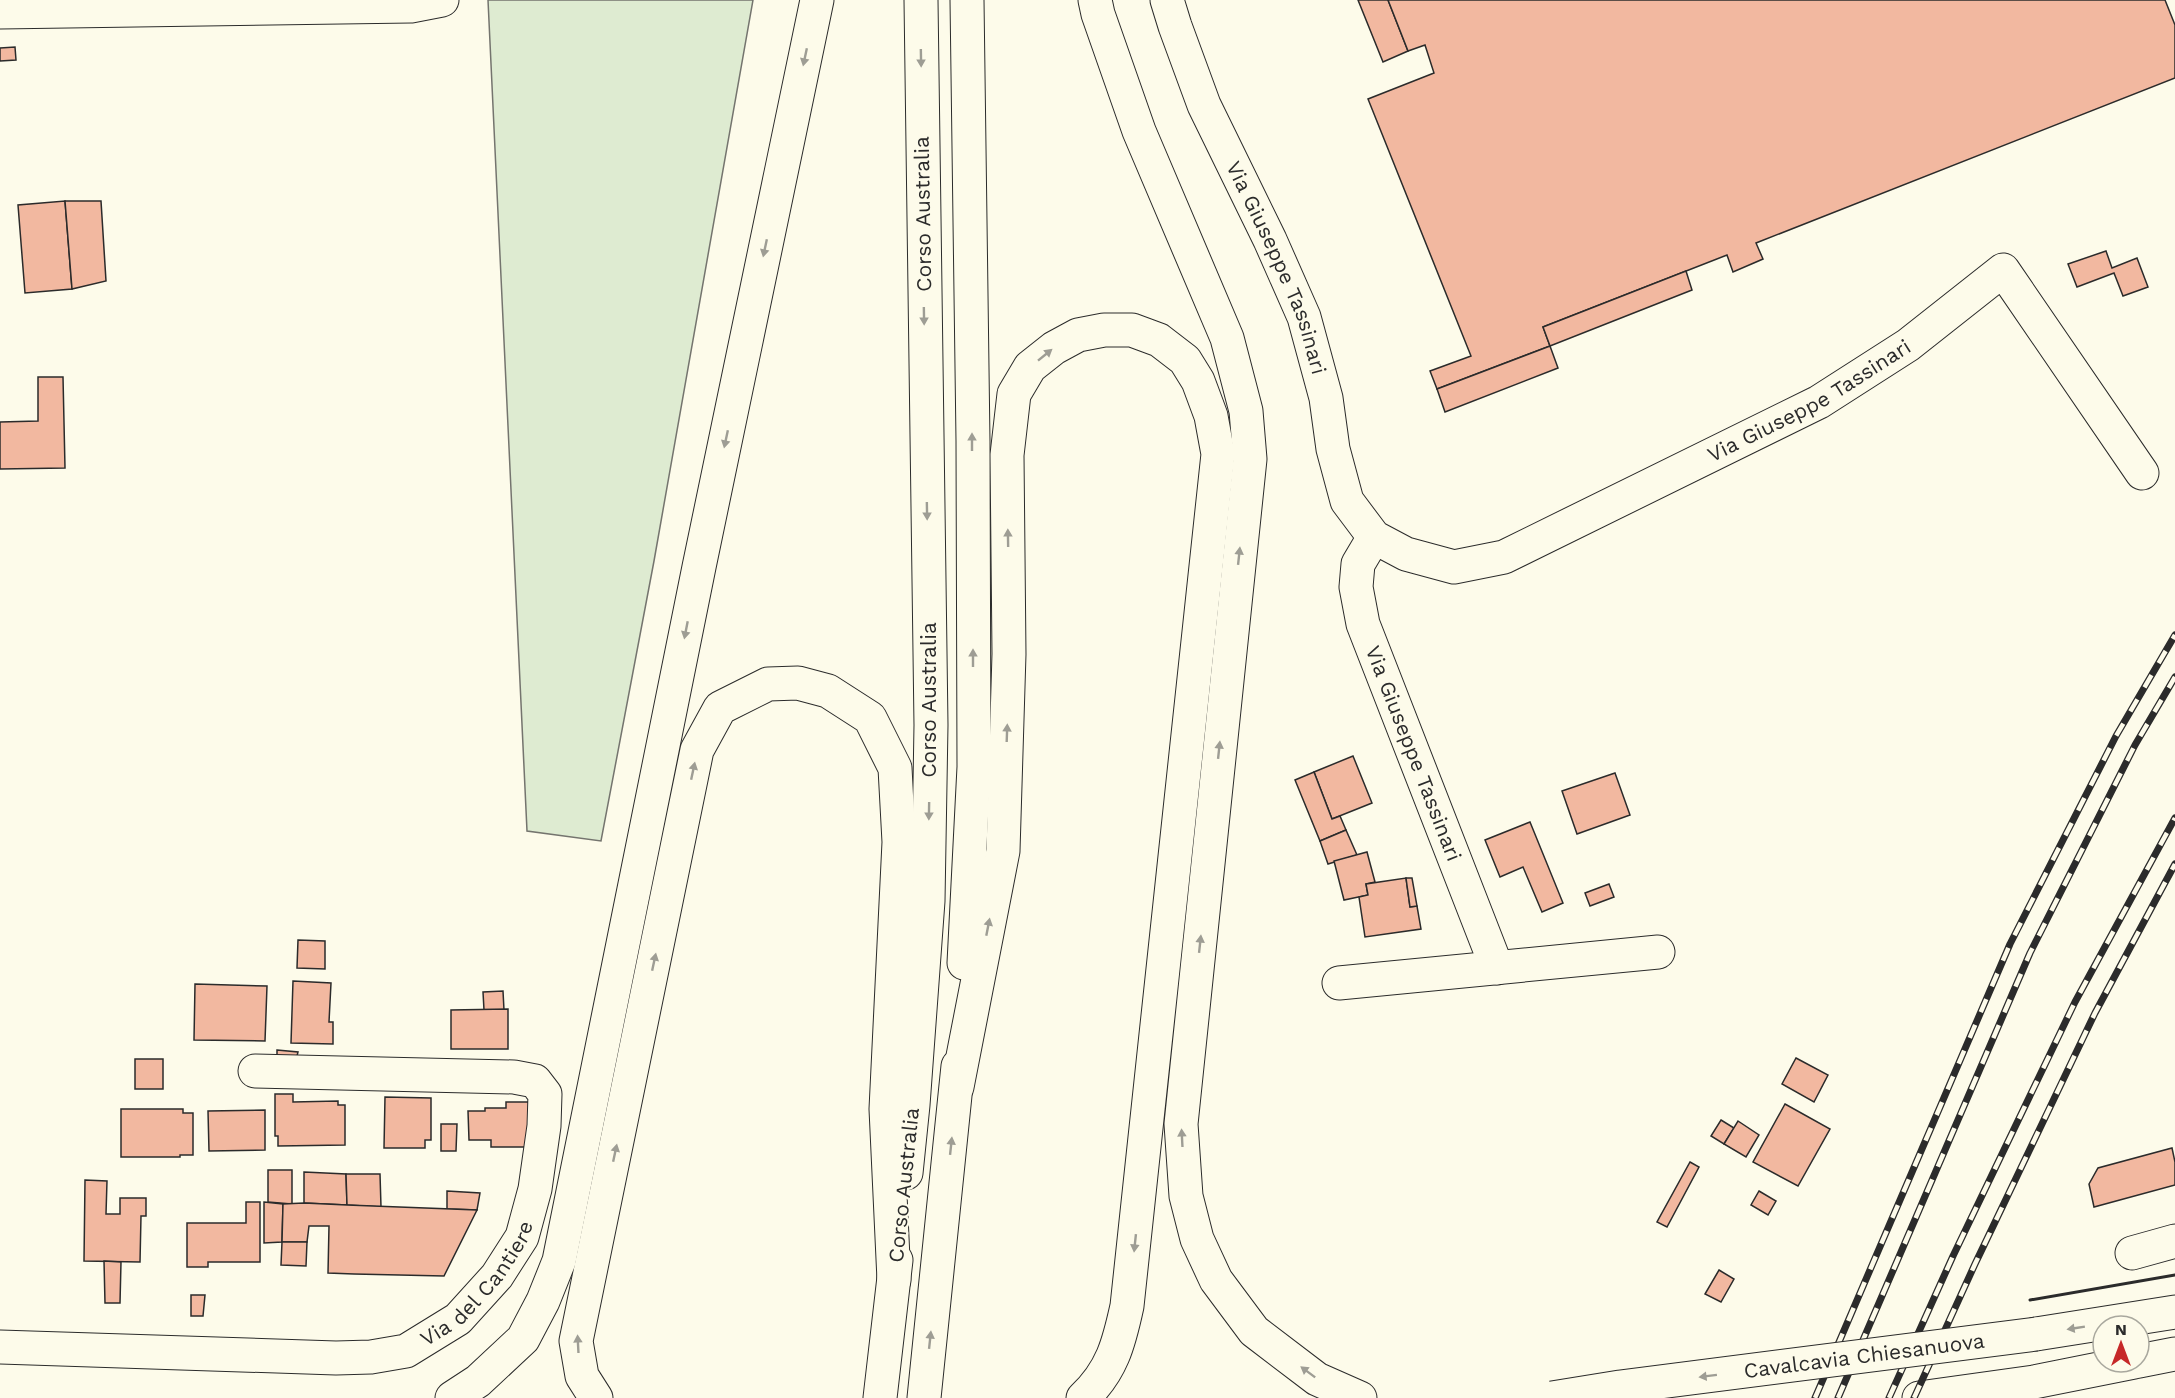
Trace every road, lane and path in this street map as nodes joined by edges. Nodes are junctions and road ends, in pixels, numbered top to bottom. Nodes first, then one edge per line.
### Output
1 (441, 0) edge
2 (817, 0) edge
3 (921, 0) edge
4 (967, 0) edge
5 (1095, 0) edge
6 (1167, 0) edge
7 (0, 12) edge
8 (2142, 473) dead end
9 (1374, 537) junction
10 (1658, 952) dead end
11 (1497, 968) junction
12 (1339, 983) dead end
13 (255, 1071) dead end
14 (957, 1087) junction
15 (2175, 1241) edge
16 (2132, 1253) dead end
17 (894, 1280) junction
18 (2175, 1312) edge
19 (0, 1347) edge
20 (2175, 1354) edge
21 (2151, 1359) edge
22 (2091, 1371) edge
23 (452, 1398) edge
24 (596, 1398) edge
25 (880, 1398) edge
26 (924, 1398) edge
27 (1083, 1398) edge
28 (1360, 1398) edge
29 (1552, 1398) edge
30 (1918, 1398) edge

1 - 7 main road
2 -> 23 main road
3 -> 17 main road, Corso Australia
14 -> 4 main road, Corso Australia
28 -> 5 main road
6 - 9 main road, Via Giuseppe Tassinari
8 - 9 main road, Via Giuseppe Tassinari
9 - 11 main road, Via Giuseppe Tassinari
10 - 11 main road
11 - 12 main road
13 - 19 main road, Via del Cantiere
26 -> 14 main road, Corso Australia
14 -> 27 main road
15 - 16 main road
24 -> 17 main road
17 - 25 main road, Corso Australia
18 -> 29 main road, Cavalcavia Chiesanuova, bridge
20 - 21 main road
22 - 30 main road

